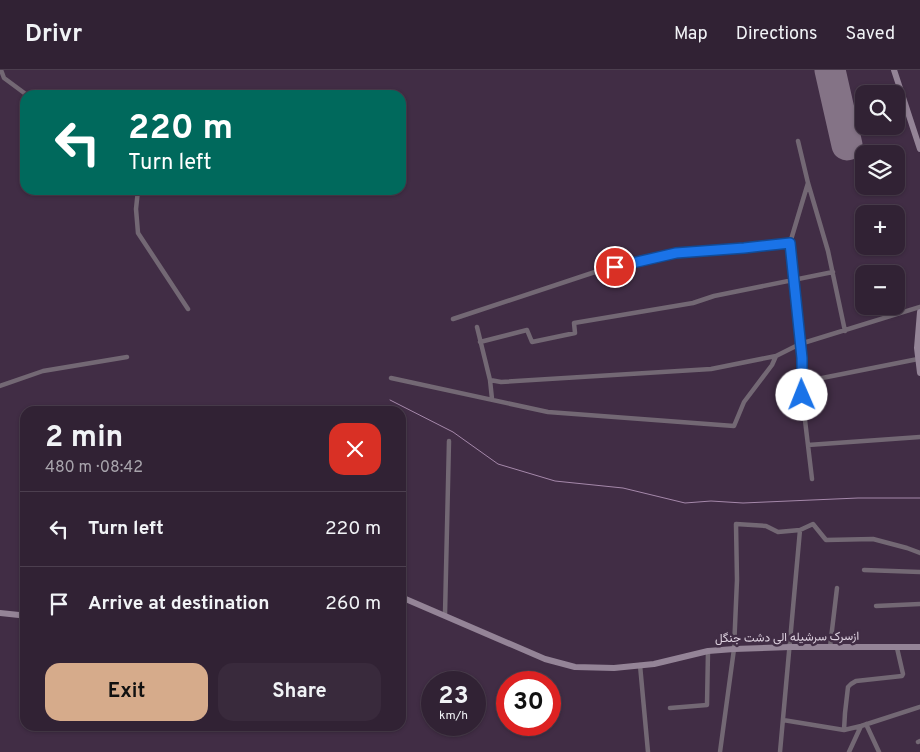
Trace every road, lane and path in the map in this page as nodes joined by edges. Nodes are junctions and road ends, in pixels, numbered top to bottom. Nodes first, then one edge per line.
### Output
1 (1, 70) edge
2 (894, 70) edge
3 (20, 90) edge
4 (798, 141) dead end
5 (920, 149) edge
6 (808, 184) junction
7 (137, 195) edge
8 (790, 243) junction
9 (833, 272) junction
10 (794, 280) junction
11 (920, 307) edge
12 (188, 309) dead end
13 (920, 312) edge
14 (453, 319) dead end
15 (920, 321) edge
16 (477, 327) dead end
17 (845, 331) junction
18 (480, 342) junction
19 (800, 344) junction
20 (919, 348) edge
21 (776, 356) junction
22 (127, 358) dead end
23 (918, 359) junction
24 (920, 373) edge
25 (391, 378) dead end
26 (490, 380) junction
27 (802, 382) junction
28 (0, 386) edge
29 (492, 399) junction
30 (920, 437) edge
31 (449, 442) dead end
32 (808, 445) junction
33 (812, 479) dead end
34 (800, 530) junction
35 (920, 553) edge
36 (864, 570) dead end
37 (920, 572) edge
38 (837, 588) dead end
39 (406, 599) edge
40 (920, 604) edge
41 (876, 606) dead end
42 (0, 613) edge
43 (20, 615) edge
44 (444, 615) junction
45 (790, 647) junction
46 (830, 647) junction
47 (920, 647) edge
48 (897, 648) junction
49 (734, 649) junction
50 (708, 651) junction
51 (640, 665) junction
52 (920, 707) edge
53 (670, 708) dead end
54 (783, 720) junction
55 (864, 725) junction
56 (844, 730) junction
57 (648, 752) edge
58 (720, 752) edge
59 (780, 752) edge
60 (849, 752) edge
61 (879, 752) edge

1 - 3 street
2 - 5 street
4 - 6 street
6 - 8 street
6 - 9 street
7 - 12 street
8 - 10 street
8 - 14 street
9 - 10 street
9 - 17 street
10 - 18 street
10 - 19 street
11 - 17 street
13 - 15 street
15 - 20 street
16 - 18 street
17 - 19 street
18 - 26 street
19 - 21 street
19 - 27 street
20 - 23 street
21 - 26 street
21 - 29 street
22 - 28 street
23 - 24 street
23 - 27 street
25 - 29 street
26 - 29 street
27 - 32 street
30 - 32 street
31 - 44 street
32 - 33 street
34 - 35 street
34 - 45 street
34 - 49 street
36 - 37 street
38 - 46 street
39 - 44 street, ازسرک سرشیله الی دشت جنگل
40 - 41 street
42 - 43 street
44 - 51 street, ازسرک سرشیله الی دشت جنگل
45 - 46 street, ازسرک سرشیله الی دشت جنگل
45 - 49 street, ازسرک سرشیله الی دشت جنگل
45 - 54 street
46 - 48 street, ازسرک سرشیله الی دشت جنگل
47 - 48 street, ازسرک سرشیله الی دشت جنگل
48 - 56 street
49 - 50 street, ازسرک سرشیله الی دشت جنگل
49 - 58 street
50 - 51 street, ازسرک سرشیله الی دشت جنگل
50 - 53 street
51 - 57 street
52 - 55 street
54 - 56 street
54 - 59 street
55 - 56 street
55 - 60 street
55 - 61 street

